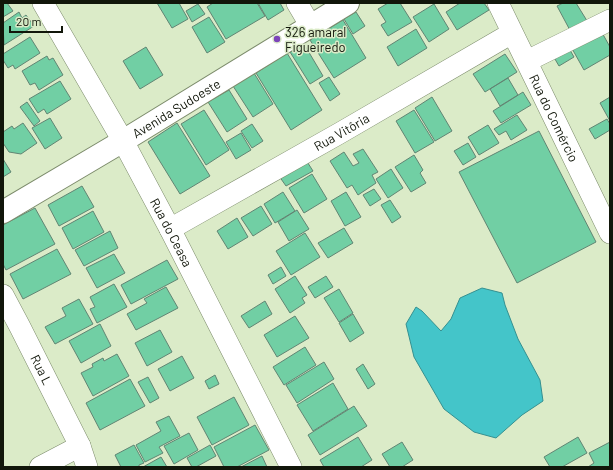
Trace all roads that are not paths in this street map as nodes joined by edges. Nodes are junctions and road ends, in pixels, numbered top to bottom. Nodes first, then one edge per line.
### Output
1 (43, 3) edge
2 (297, 3) edge
3 (348, 3) edge
4 (498, 3) edge
5 (610, 20) edge
6 (310, 25) junction
7 (512, 33) junction
8 (527, 61) junction
9 (123, 140) junction
10 (3, 212) edge
11 (170, 229) junction
12 (609, 229) edge
13 (3, 295) edge
14 (80, 446) junction
15 (40, 467) edge
16 (87, 467) edge
17 (291, 467) edge

1 - 9 street, Rua do Ceasa
2 - 6 street
3 - 6 street, Avenida Sudoeste
4 - 7 street, Rua do Comércio
5 - 8 street
6 - 9 street, Avenida Sudoeste
7 - 8 street, Rua do Comércio
7 - 11 street, Rua Vitôria
8 - 12 street, Rua do Comércio
9 - 10 street, Avenida Sudoeste
9 - 11 street, Rua do Ceasa
11 - 17 street, Rua do Ceasa
13 - 14 street, Rua L
14 - 15 street
14 - 16 street, Rua L

